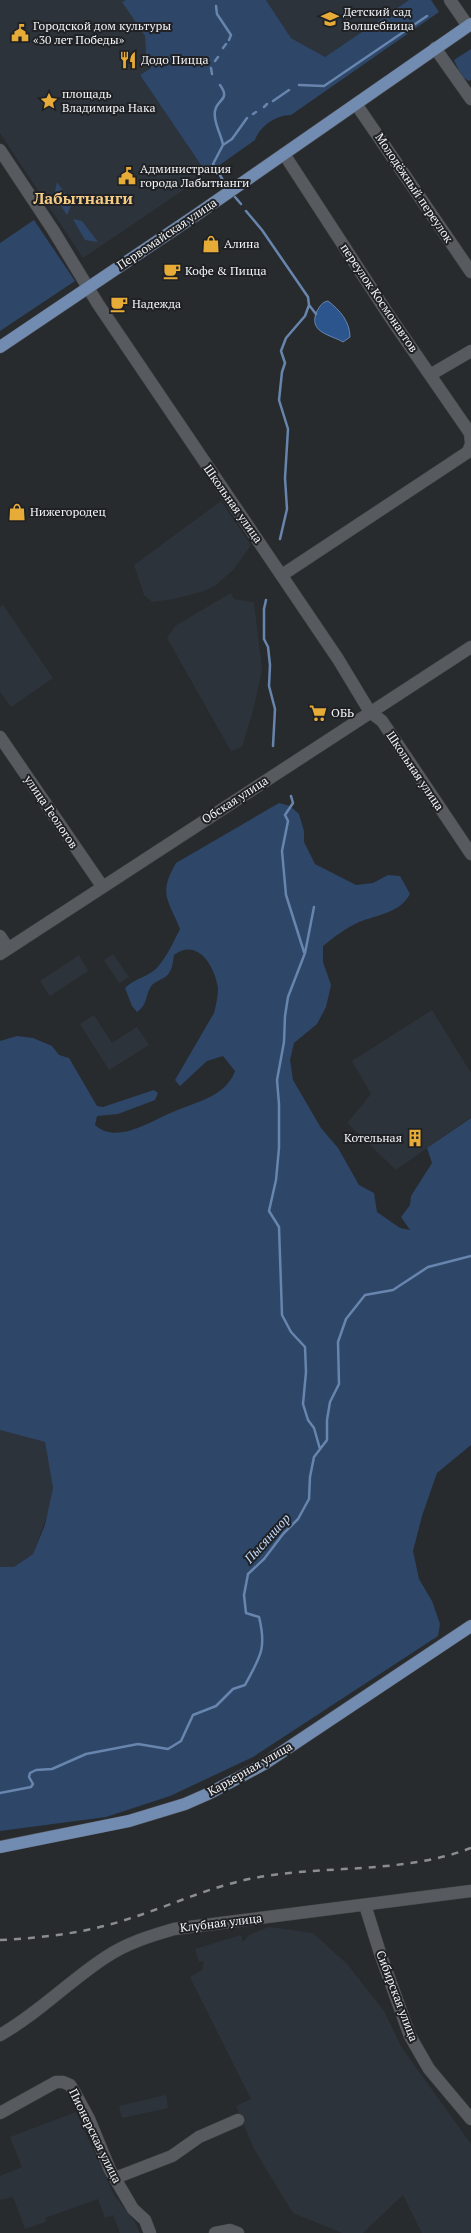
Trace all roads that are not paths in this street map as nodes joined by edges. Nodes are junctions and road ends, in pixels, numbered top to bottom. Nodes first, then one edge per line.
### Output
1 (450, 0) edge
2 (470, 25) edge
3 (435, 48) junction
4 (471, 99) edge
5 (356, 104) junction
6 (0, 150) edge
7 (284, 154) junction
8 (471, 272) edge
9 (87, 287) junction
10 (0, 347) edge
11 (471, 351) edge
12 (430, 375) junction
13 (471, 443) edge
14 (282, 575) junction
15 (471, 647) edge
16 (370, 712) junction
17 (0, 737) edge
18 (471, 854) edge
19 (102, 886) junction
20 (0, 936) edge
21 (4, 951) edge
22 (471, 1626) edge
23 (0, 1847) edge
24 (471, 1891) edge
25 (365, 1905) junction
26 (0, 2035) edge
27 (0, 2113) edge
28 (471, 2119) edge
29 (238, 2120) dead end
30 (115, 2178) junction
31 (150, 2233) edge
32 (215, 2233) edge
33 (238, 2233) edge

1 - 2 street
2 - 3 main road, Первомайская улица
3 - 4 street
3 - 5 main road, Первомайская улица
5 - 7 main road, Первомайская улица
5 - 8 street, Молодёжный переулок
6 - 9 street, Школьная улица
7 - 9 main road, Первомайская улица
7 - 12 street, переулок Космонавтов
9 - 10 main road, Первомайская улица
9 - 14 street, Школьная улица
11 - 12 street
12 - 13 street, переулок Космонавтов
13 - 14 street, переулок Космонавтов
14 - 16 street, Школьная улица
15 - 16 street, Обская улица
16 - 18 street, Школьная улица
16 - 19 street, Обская улица
17 - 19 street, улица Геологов
19 - 21 street, Обская улица
20 - 21 street
22 - 23 main road, Карьерная улица
24 - 25 street, Клубная улица
25 - 26 street, Клубная улица
25 - 28 street, Сибирская улица
27 - 30 street, Пионерская улица
29 - 30 street
30 - 31 street, Пионерская улица
32 - 33 street

